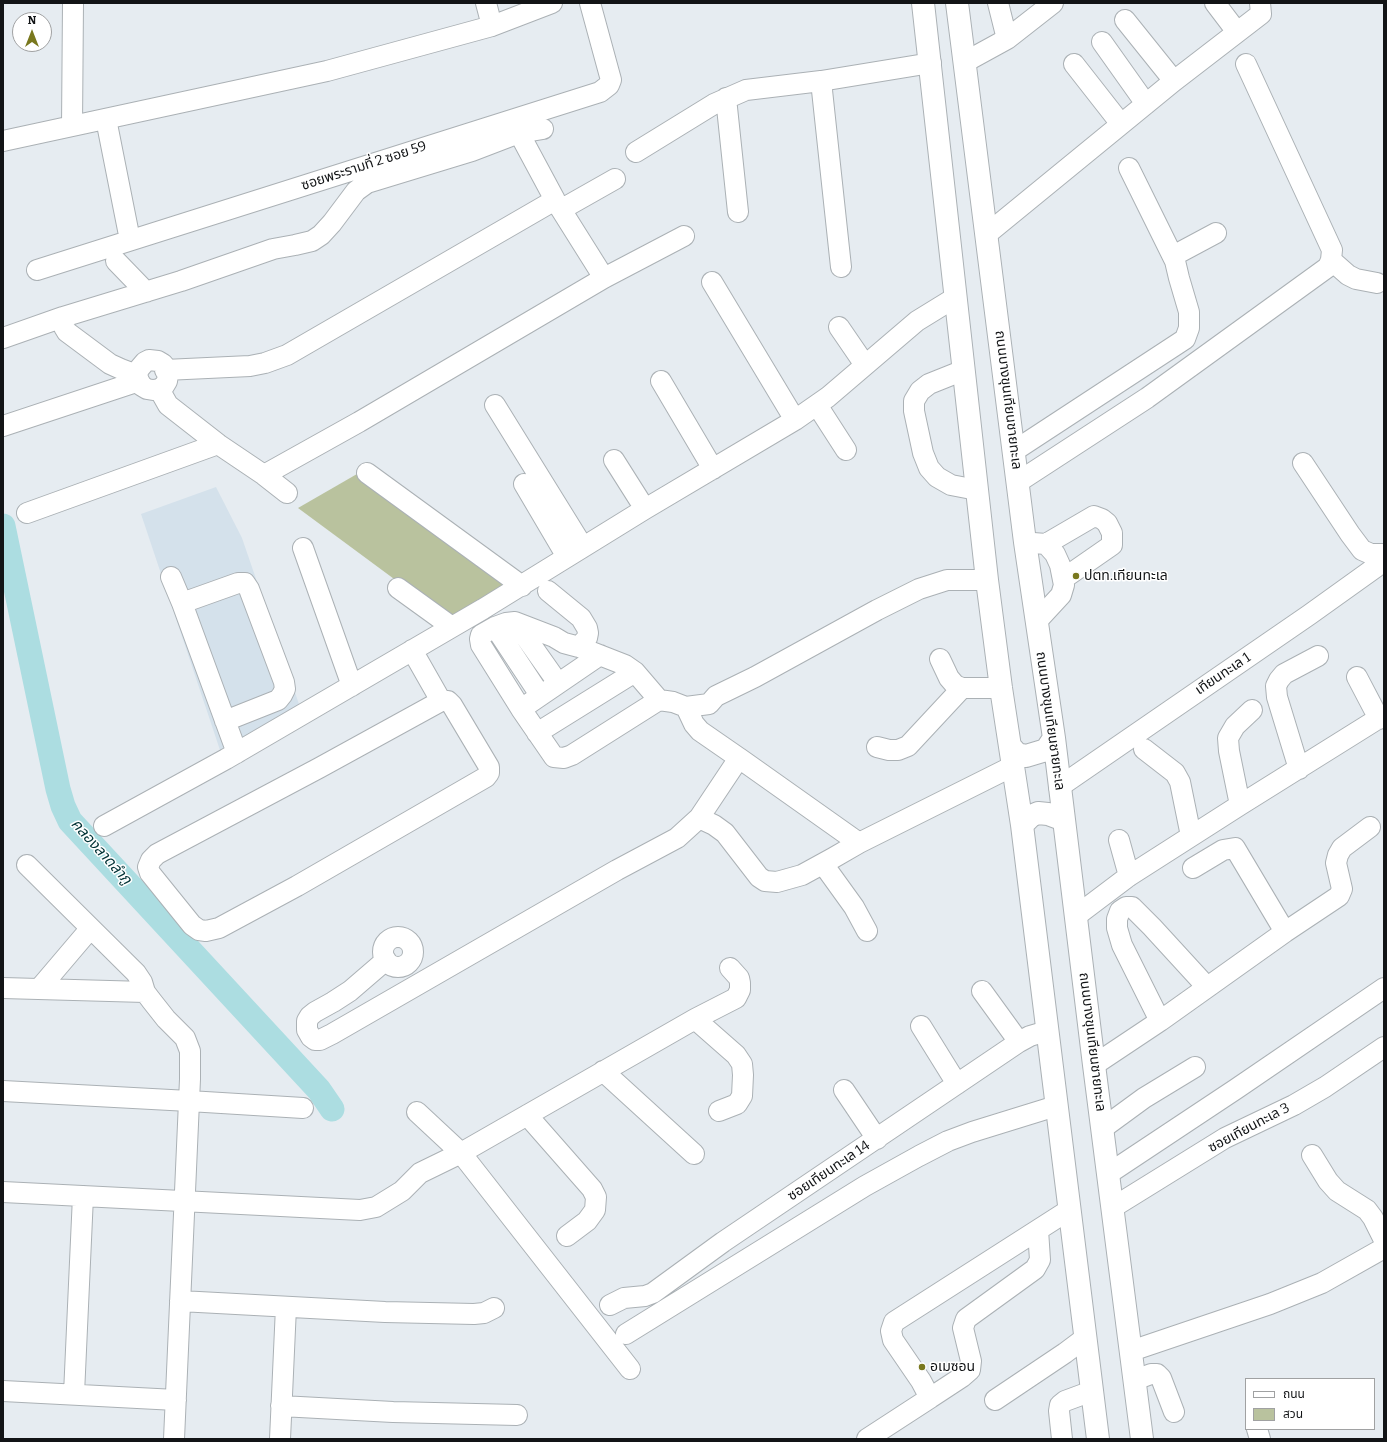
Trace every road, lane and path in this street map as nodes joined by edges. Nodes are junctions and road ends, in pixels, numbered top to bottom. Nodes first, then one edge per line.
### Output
1 (73, 3) edge
2 (486, 3) edge
3 (552, 3) edge
4 (590, 3) edge
5 (923, 3) edge
6 (998, 3) edge
7 (1053, 3) edge
8 (1215, 3) edge
9 (1261, 3) edge
10 (959, 4) edge
11 (1125, 20) dead end
12 (492, 26) junction
13 (1237, 32) junction
14 (1007, 39) junction
15 (1102, 42) dead end
16 (965, 62) junction
17 (931, 63) junction
18 (1074, 64) dead end
19 (1246, 64) dead end
20 (821, 81) junction
21 (1174, 81) junction
22 (726, 98) junction
23 (1146, 104) junction
24 (106, 119) junction
25 (1121, 124) junction
26 (72, 126) junction
27 (543, 129) dead end
28 (519, 133) junction
29 (3, 141) edge
30 (636, 152) dead end
31 (1129, 168) dead end
32 (615, 179) dead end
33 (558, 204) junction
34 (738, 212) dead end
35 (1216, 233) dead end
36 (987, 234) junction
37 (684, 236) dead end
38 (130, 240) junction
39 (1173, 256) junction
40 (1331, 260) junction
41 (116, 261) dead end
42 (841, 267) dead end
43 (37, 270) dead end
44 (604, 278) junction
45 (712, 282) dead end
46 (1377, 284) dead end
47 (146, 292) junction
48 (956, 297) junction
49 (63, 317) junction
50 (839, 327) dead end
51 (3, 338) edge
52 (866, 365) junction
53 (165, 370) junction
54 (964, 370) junction
55 (138, 378) junction
56 (661, 382) dead end
57 (159, 389) junction
58 (495, 405) dead end
59 (817, 405) junction
60 (795, 420) junction
61 (3, 426) edge
62 (218, 444) junction
63 (846, 450) dead end
64 (1014, 451) junction
65 (614, 460) dead end
66 (1303, 463) dead end
67 (713, 469) junction
68 (367, 473) dead end
69 (264, 475) junction
70 (1018, 482) junction
71 (524, 484) dead end
72 (977, 490) junction
73 (287, 493) dead end
74 (645, 509) junction
75 (27, 512) dead end
76 (1036, 543) junction
77 (303, 548) dead end
78 (575, 552) junction
79 (1384, 557) edge
80 (171, 577) dead end
81 (1063, 579) junction
82 (987, 580) junction
83 (522, 586) junction
84 (398, 588) dead end
85 (548, 590) dead end
86 (182, 603) junction
87 (1037, 621) junction
88 (515, 622) junction
89 (495, 626) junction
90 (452, 627) junction
91 (554, 637) junction
92 (579, 647) junction
93 (535, 649) junction
94 (412, 650) junction
95 (600, 655) junction
96 (1318, 656) dead end
97 (940, 659) dead end
98 (635, 672) junction
99 (1357, 677) dead end
100 (558, 683) junction
101 (352, 686) junction
102 (962, 688) junction
103 (1001, 688) junction
104 (540, 695) junction
105 (441, 701) junction
106 (673, 703) junction
107 (521, 709) junction
108 (1252, 710) dead end
109 (1381, 717) edge
110 (224, 721) junction
111 (537, 733) junction
112 (1054, 738) junction
113 (877, 747) dead end
114 (1144, 749) dead end
115 (237, 753) junction
116 (1011, 756) junction
117 (739, 758) junction
118 (1299, 769) junction
119 (1059, 787) junction
120 (1240, 805) junction
121 (699, 818) junction
122 (1064, 820) junction
123 (1022, 825) junction
124 (104, 826) dead end
125 (1370, 827) dead end
126 (1192, 836) junction
127 (1119, 840) dead end
128 (859, 843) junction
129 (823, 864) junction
130 (27, 865) dead end
131 (1193, 868) dead end
132 (1129, 876) junction
133 (1076, 916) junction
134 (90, 929) junction
135 (867, 931) dead end
136 (1285, 932) junction
137 (386, 960) dead end
138 (730, 968) dead end
139 (3, 986) edge
140 (1207, 987) junction
141 (1384, 988) edge
142 (39, 989) junction
143 (982, 990) dead end
144 (145, 992) junction
145 (695, 1019) junction
146 (1160, 1021) junction
147 (921, 1026) dead end
148 (1047, 1031) junction
149 (1019, 1042) junction
150 (1384, 1047) edge
151 (1094, 1065) junction
152 (1195, 1067) dead end
153 (603, 1071) junction
154 (957, 1084) junction
155 (844, 1090) dead end
156 (3, 1091) edge
157 (189, 1101) junction
158 (1056, 1106) junction
159 (303, 1108) dead end
160 (719, 1111) dead end
161 (416, 1112) dead end
162 (527, 1115) junction
163 (1103, 1128) junction
164 (877, 1139) junction
165 (461, 1153) junction
166 (694, 1154) dead end
167 (1312, 1156) dead end
168 (1108, 1174) junction
169 (3, 1192) edge
170 (83, 1196) junction
171 (185, 1200) junction
172 (1112, 1208) junction
173 (1069, 1210) junction
174 (1038, 1230) junction
175 (567, 1236) dead end
176 (1384, 1240) edge
177 (1384, 1248) edge
178 (180, 1301) junction
179 (610, 1304) dead end
180 (286, 1307) junction
181 (494, 1308) dead end
182 (626, 1334) dead end
183 (1085, 1338) junction
184 (1131, 1351) junction
185 (630, 1369) dead end
186 (1135, 1380) junction
187 (3, 1391) edge
188 (1092, 1391) junction
189 (74, 1394) junction
190 (930, 1398) junction
191 (176, 1400) junction
192 (995, 1400) dead end
193 (281, 1406) junction
194 (1174, 1412) dead end
195 (517, 1416) dead end
196 (174, 1439) edge
197 (280, 1439) edge
198 (867, 1439) edge
199 (1062, 1439) edge
200 (1098, 1439) edge
201 (1142, 1439) edge

1 - 26 street
2 - 12 street
3 - 12 street
4 - 38 street, ซอยพระรามที่ 2 ซอย 59
5 - 17 main road
6 - 14 street
7 - 14 street
8 - 13 street
9 - 13 street
10 - 16 main road, ถนนบางขุนเทียนชายทะเล
11 - 21 street
12 - 24 street
13 - 21 street
14 - 16 street
15 - 23 street
16 - 36 main road, ถนนบางขุนเทียนชายทะเล
17 - 20 street
17 - 48 main road
18 - 25 street
19 - 40 street
20 - 22 street
20 - 42 street
21 - 23 street
22 - 30 street
22 - 34 street
23 - 25 street
24 - 26 street
24 - 38 street
25 - 36 street
26 - 29 street
27 - 28 street
28 - 33 street
28 - 47 street
31 - 39 street
32 - 33 street
33 - 44 street
33 - 53 street
35 - 39 street
36 - 64 main road, ถนนบางขุนเทียนชายทะเล
37 - 44 street
38 - 43 street, ซอยพระรามที่ 2 ซอย 59
39 - 64 street
40 - 46 street
40 - 70 street
41 - 47 street
44 - 69 street
45 - 60 street
47 - 49 street
48 - 52 street
48 - 54 main road
49 - 51 street
49 - 55 street
50 - 52 street
52 - 59 street
53 - 55 street
53 - 57 street
54 - 72 main road
54 - 72 street
55 - 57 street
55 - 61 street
56 - 67 street
57 - 62 street
58 - 78 street
59 - 60 street
59 - 63 street
60 - 67 street
62 - 69 street
62 - 75 street
64 - 70 main road, ถนนบางขุนเทียนชายทะเล
65 - 74 street
66 - 79 street
67 - 74 street
68 - 83 street
69 - 73 street
70 - 76 main road, ถนนบางขุนเทียนชายทะเล
71 - 78 street
72 - 82 main road
74 - 78 street
76 - 81 street
76 - 81 street
76 - 87 main road, ถนนบางขุนเทียนชายทะเล
77 - 101 street
78 - 83 street
79 - 119 street, เทียนทะเล 1
80 - 86 street
81 - 87 street
82 - 103 main road
82 - 106 street
83 - 90 street
84 - 90 street
85 - 92 street
86 - 110 street
86 - 110 street
87 - 112 main road, ถนนบางขุนเทียนชายทะเล
88 - 89 street
88 - 91 street
88 - 93 street
89 - 104 street
89 - 107 street
90 - 94 street
91 - 92 street
91 - 93 street
92 - 95 street
93 - 100 street
94 - 101 street
94 - 105 street
95 - 98 street
95 - 100 street
96 - 118 street
97 - 102 street
98 - 106 street
98 - 111 street
99 - 109 street
100 - 104 street
101 - 115 street
102 - 103 street
102 - 113 street
103 - 116 main road
104 - 107 street
105 - 105 street
106 - 111 street
106 - 117 street
107 - 111 street
108 - 120 street
109 - 118 street
110 - 115 street
112 - 116 main road
112 - 119 main road, ถนนบางขุนเทียนชายทะเล
114 - 126 street
115 - 124 street
116 - 123 main road
116 - 128 street
117 - 121 street
117 - 128 street
118 - 120 street
119 - 122 main road, ถนนบางขุนเทียนชายทะเล
120 - 126 street
121 - 129 street
121 - 137 street
122 - 123 main road
122 - 133 main road, ถนนบางขุนเทียนชายทะเล
123 - 148 main road
125 - 136 street
126 - 132 street
127 - 132 street
128 - 129 street
129 - 135 street
130 - 134 street
131 - 136 street
132 - 133 street
133 - 151 main road, ถนนบางขุนเทียนชายทะเล
134 - 142 street
134 - 144 street
136 - 140 street
138 - 145 street
139 - 142 street
140 - 146 street
140 - 146 street
141 - 168 street
142 - 144 street
143 - 149 street
144 - 157 street
145 - 153 street
145 - 160 street
146 - 151 street
147 - 154 street
148 - 149 street, ซอยเทียนทะเล 14
148 - 158 main road
149 - 154 street, ซอยเทียนทะเล 14
150 - 172 street, ซอยเทียนทะเล 3
151 - 163 main road, ถนนบางขุนเทียนชายทะเล
152 - 163 street
153 - 162 street
153 - 166 street
154 - 164 street, ซอยเทียนทะเล 14
155 - 164 street
156 - 157 street
157 - 159 street
157 - 171 street
158 - 173 main road
158 - 182 street
161 - 165 street
162 - 165 street
162 - 175 street
163 - 168 main road, ถนนบางขุนเทียนชายทะเล
164 - 179 street, ซอยเทียนทะเล 14
165 - 171 street
165 - 185 street
167 - 176 street
168 - 172 main road, ถนนบางขุนเทียนชายทะเล
169 - 170 street
170 - 171 street
170 - 189 street
171 - 178 street
172 - 184 main road, ถนนบางขุนเทียนชายทะเล
173 - 174 street
173 - 183 main road
174 - 190 street
174 - 190 street
177 - 184 street
178 - 180 street
178 - 191 street
180 - 181 street
180 - 193 street
183 - 188 main road
183 - 192 street
184 - 186 main road, ถนนบางขุนเทียนชายทะเล
186 - 194 street
186 - 201 main road, ถนนบางขุนเทียนชายทะเล
187 - 189 street
188 - 199 street
188 - 200 main road
189 - 191 street
190 - 198 street
191 - 196 street
193 - 195 street
193 - 197 street

